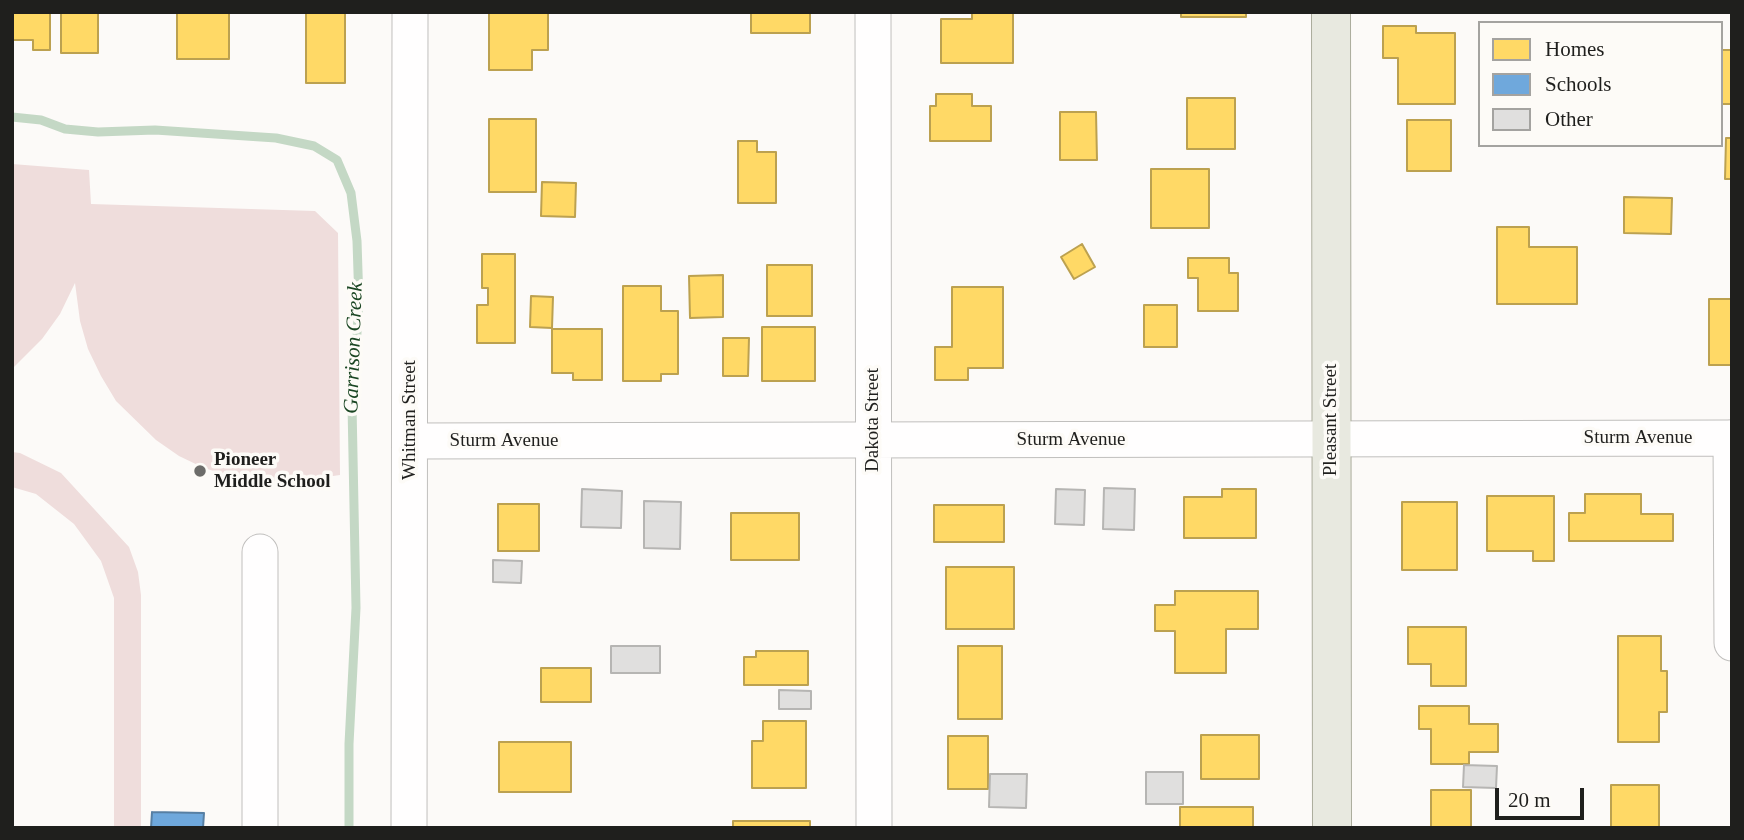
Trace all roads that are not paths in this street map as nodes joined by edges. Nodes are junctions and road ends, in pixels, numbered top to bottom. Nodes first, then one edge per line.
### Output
1 (410, 12) edge
2 (873, 12) edge
3 (1331, 12) edge
4 (1731, 438) edge
5 (1331, 439) junction
6 (873, 440) junction
7 (410, 441) junction
8 (260, 552) dead end
9 (1732, 643) edge
10 (260, 828) edge
11 (409, 828) edge
12 (874, 828) edge
13 (1332, 828) edge

1 - 7 street, Whitman Street
2 - 6 street, Dakota Street
3 - 5 main road, Pleasant Street
4 - 5 street, Sturm Avenue
4 - 9 street
5 - 6 street, Sturm Avenue
5 - 13 main road, Pleasant Street
6 - 7 street, Sturm Avenue
6 - 12 street, Dakota Street
7 - 11 street, Whitman Street
8 - 10 street

